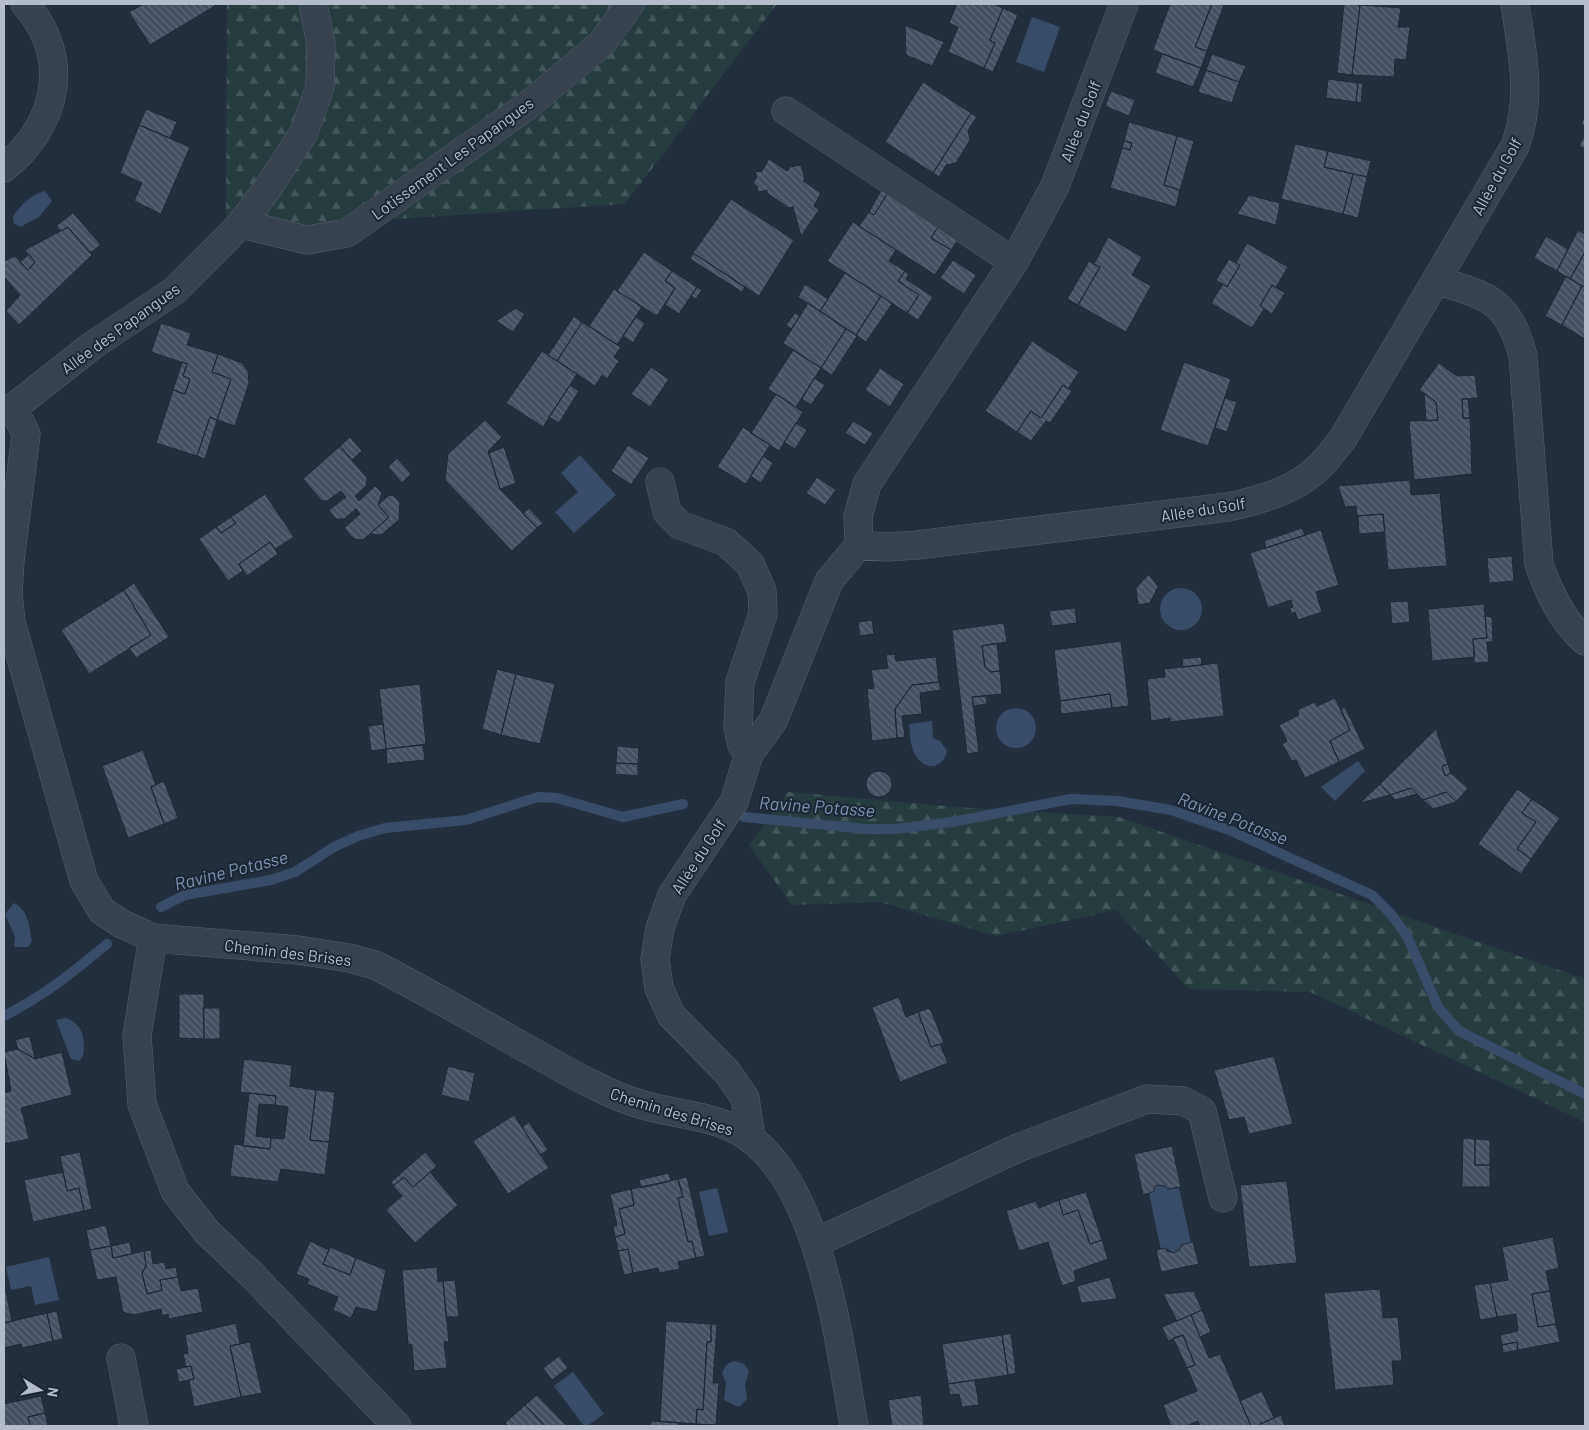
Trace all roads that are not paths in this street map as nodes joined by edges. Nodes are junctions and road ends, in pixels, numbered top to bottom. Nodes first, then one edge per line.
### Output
1 (25, 4) edge
2 (313, 4) edge
3 (630, 4) edge
4 (1124, 4) edge
5 (1515, 4) edge
6 (786, 111) dead end
7 (4, 168) edge
8 (240, 224) junction
9 (1014, 262) junction
10 (1436, 280) junction
11 (8, 410) edge
12 (660, 482) dead end
13 (859, 545) junction
14 (1585, 641) edge
15 (749, 754) junction
16 (153, 938) junction
17 (751, 1138) junction
18 (1223, 1198) dead end
19 (815, 1243) junction
20 (121, 1358) dead end
21 (134, 1426) edge
22 (396, 1426) edge
23 (854, 1426) edge

1 - 7 street
2 - 8 street, Allée des Papangues
3 - 8 street, Lotissement Les Papangues
4 - 9 street, Allée du Golf
5 - 10 street, Allée du Golf
6 - 9 street
8 - 11 street, Allée des Papangues
9 - 13 street, Allée du Golf
10 - 13 street, Allée du Golf
10 - 14 street
11 - 16 street, Chemin des Brises
12 - 15 street
13 - 15 street, Allée du Golf
15 - 17 street, Allée du Golf
16 - 17 street, Chemin des Brises
16 - 22 street
17 - 19 street, Chemin des Brises
18 - 19 street
19 - 23 street, Chemin des Brises
20 - 21 street

